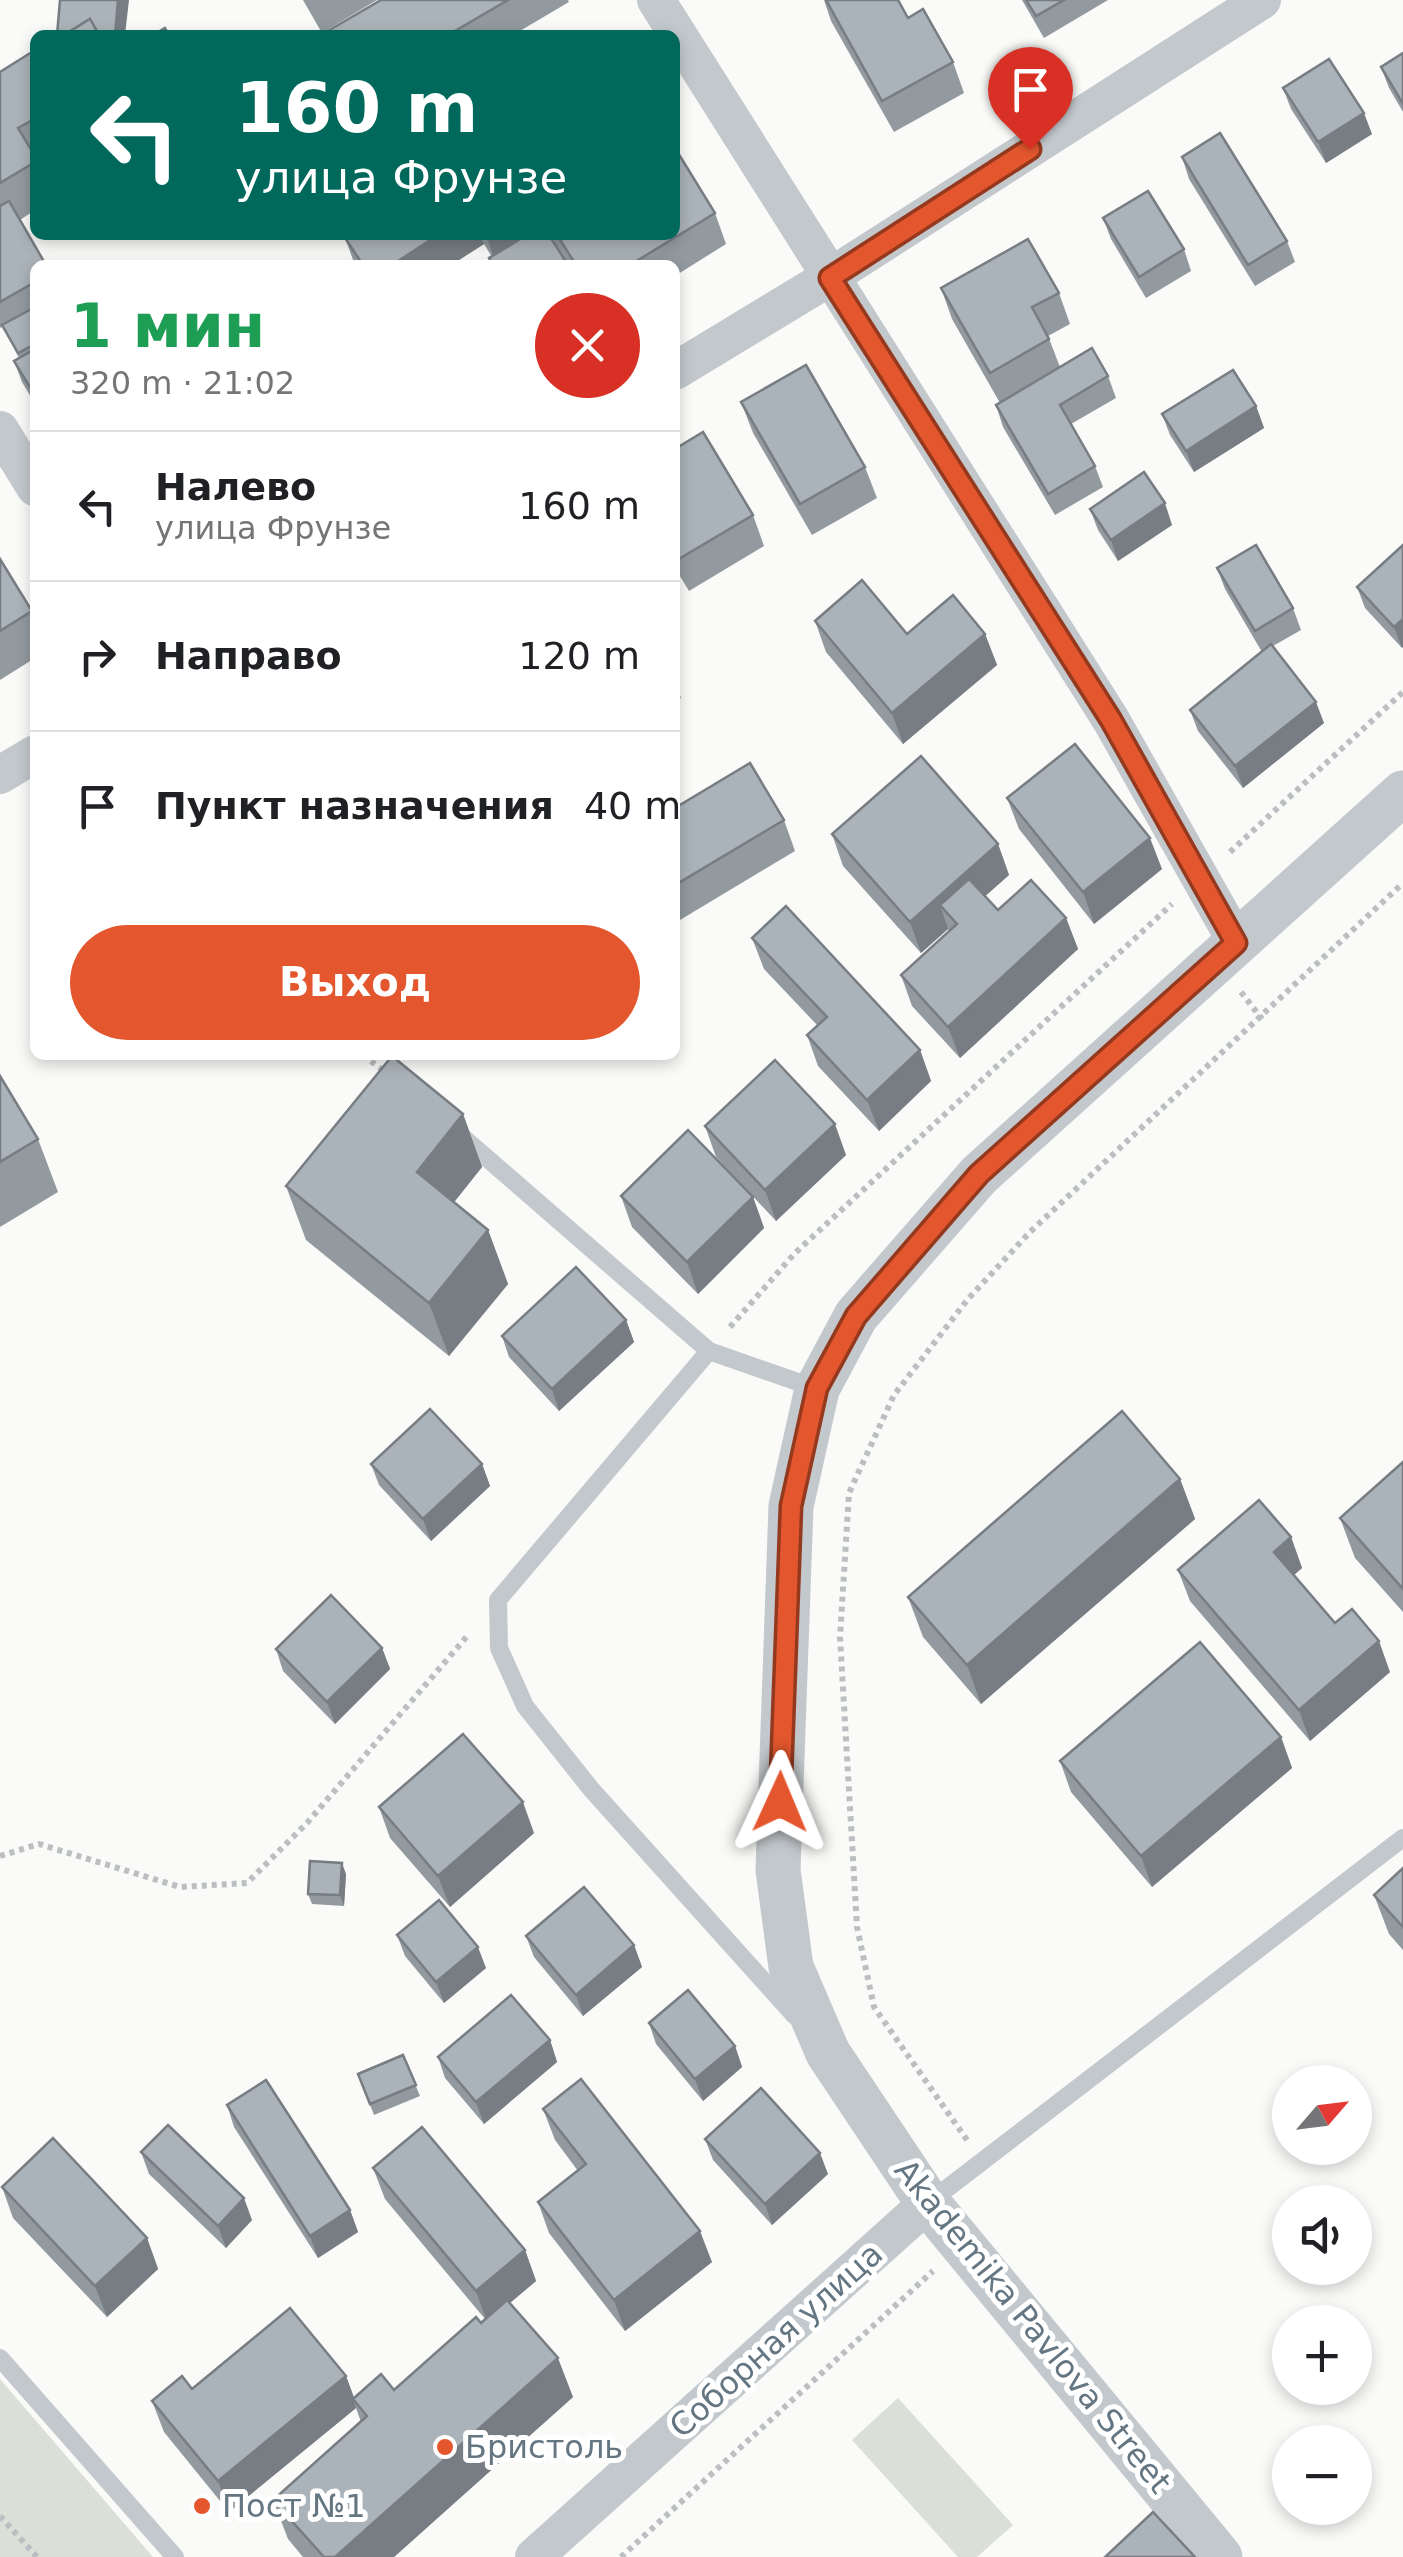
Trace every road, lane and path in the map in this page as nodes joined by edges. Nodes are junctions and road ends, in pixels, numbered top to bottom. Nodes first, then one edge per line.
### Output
1 (656, 0) edge
2 (1262, 0) edge
3 (675, 30) edge
4 (680, 38) edge
5 (830, 278) junction
6 (680, 368) edge
7 (0, 430) edge
8 (30, 479) edge
9 (1403, 692) edge
10 (30, 757) edge
11 (0, 774) edge
12 (1403, 794) edge
13 (1202, 878) junction
14 (1403, 883) edge
15 (1236, 943) junction
16 (370, 1060) edge
17 (392, 1077) edge
18 (448, 1124) edge
19 (710, 1350) junction
20 (817, 1388) junction
21 (498, 1600) junction
22 (1403, 1838) edge
23 (0, 1856) edge
24 (828, 2052) junction
25 (982, 2161) junction
26 (928, 2204) junction
27 (956, 2238) junction
28 (0, 2358) edge
29 (0, 2516) edge
30 (37, 2557) edge
31 (175, 2557) edge
32 (534, 2557) edge
33 (621, 2557) edge
34 (1220, 2557) edge

1 - 3 street
2 - 5 street
4 - 5 street
5 - 6 street
5 - 13 street
7 - 8 street
9 - 13 path
10 - 11 street
12 - 15 street, Akademika Pavlova Street
13 - 15 street
13 - 19 path
14 - 25 path
15 - 20 street, Akademika Pavlova Street
16 - 17 path
18 - 19 lane
19 - 20 lane
19 - 21 lane
20 - 24 street, Akademika Pavlova Street
21 - 23 path
21 - 24 lane
22 - 25 lane
24 - 26 street, Akademika Pavlova Street
25 - 26 lane
26 - 27 street, Akademika Pavlova Street
26 - 32 street, Соборная улица
27 - 33 path
27 - 34 street, Akademika Pavlova Street
28 - 31 lane
29 - 30 path

